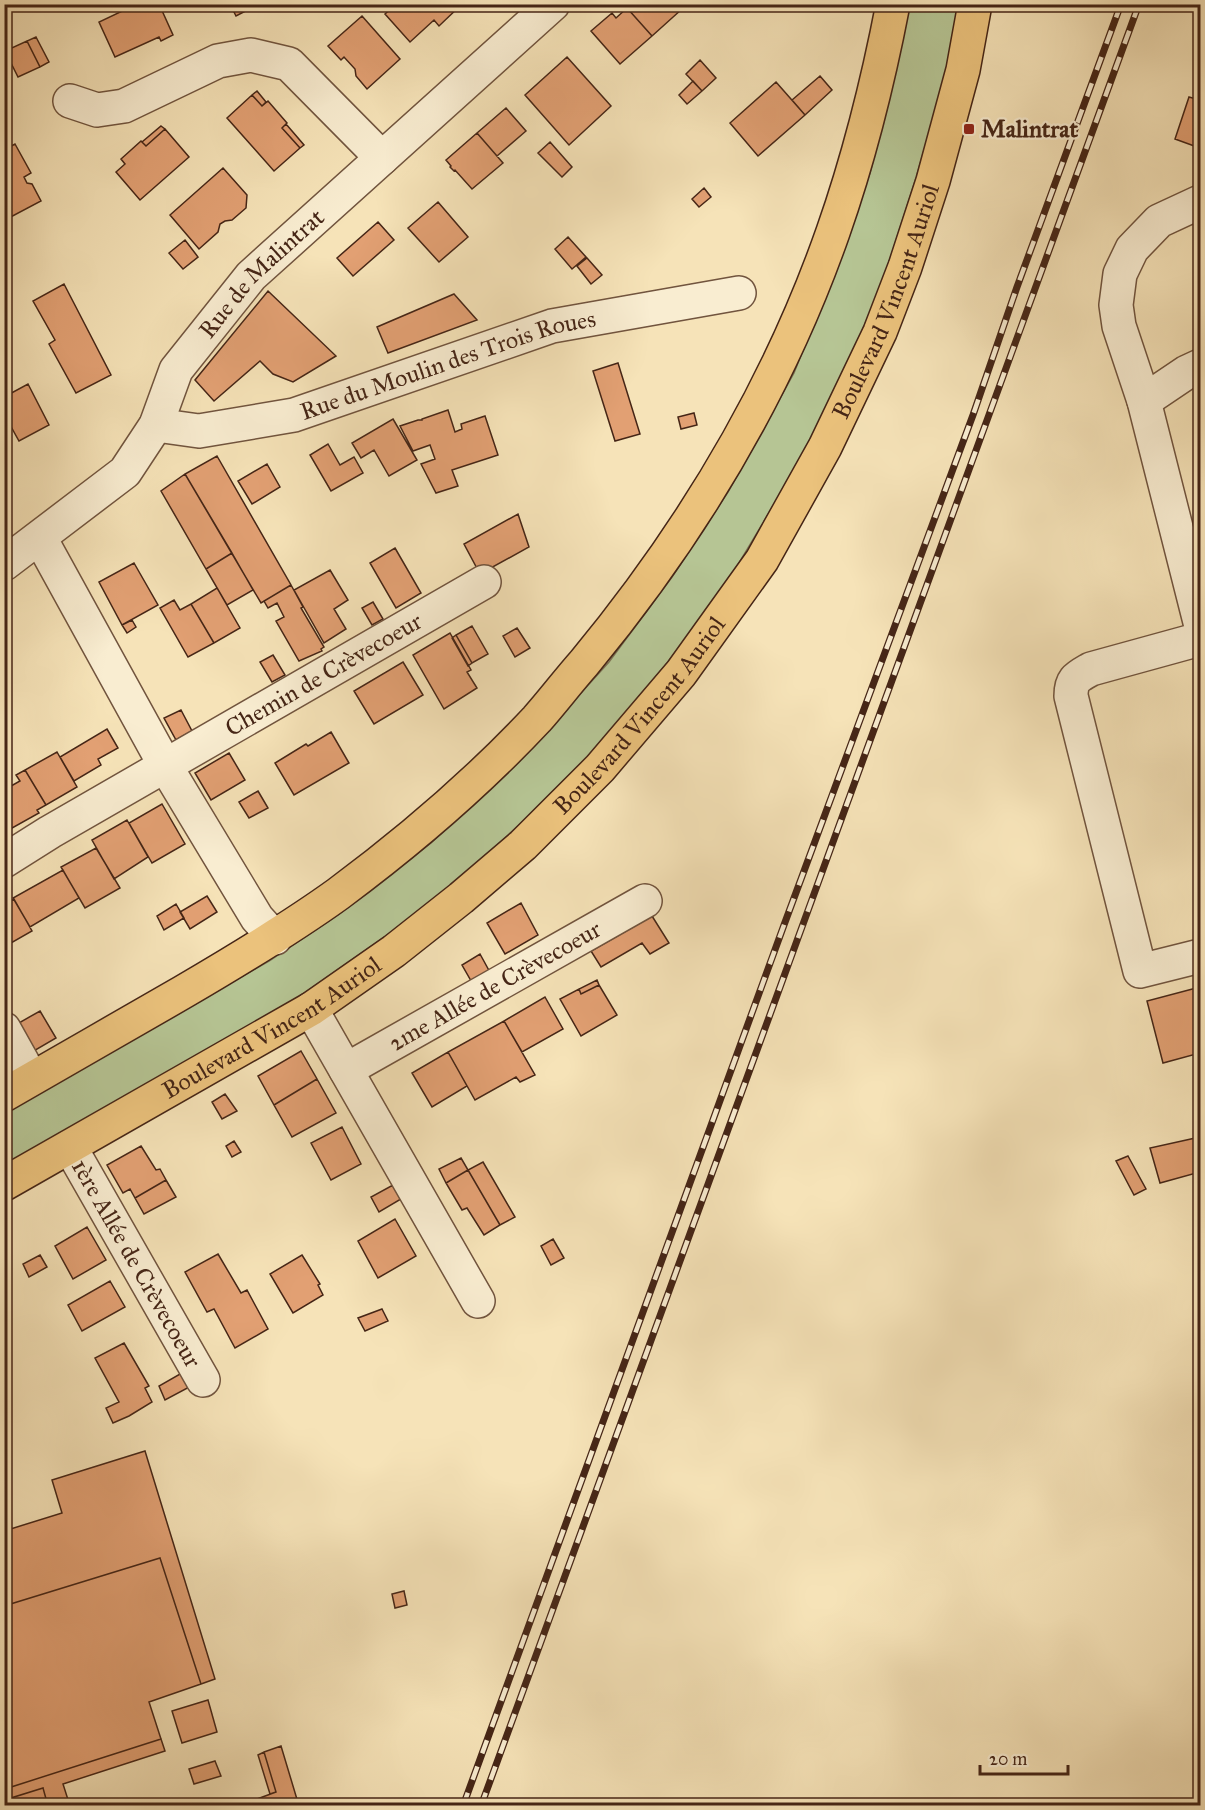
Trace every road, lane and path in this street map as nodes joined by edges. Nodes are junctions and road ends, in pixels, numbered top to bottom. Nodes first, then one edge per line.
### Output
1 (553, 4) edge
2 (893, 4) edge
3 (976, 8) edge
4 (70, 101) dead end
5 (382, 158) junction
6 (1200, 202) edge
7 (739, 293) dead end
8 (1200, 366) edge
9 (1144, 401) junction
10 (156, 425) junction
11 (40, 538) junction
12 (4, 564) edge
13 (484, 582) dead end
14 (1200, 622) edge
15 (1200, 639) edge
16 (166, 767) junction
17 (4, 861) edge
18 (645, 901) dead end
19 (275, 938) junction
20 (1200, 956) edge
21 (311, 1009) junction
22 (4, 1029) edge
23 (23, 1063) dead end
24 (346, 1070) junction
25 (4, 1095) edge
26 (70, 1147) junction
27 (4, 1184) edge
28 (478, 1300) dead end
29 (203, 1380) dead end

1 - 5 street, Rue de Malintrat
2 - 19 main road
3 - 21 main road, Boulevard Vincent Auriol
4 - 5 street
5 - 10 street, Rue de Malintrat
6 - 9 street
7 - 10 street, Rue du Moulin des Trois Roues
8 - 9 street
9 - 14 street
10 - 11 street, Rue de Malintrat
11 - 12 street, Rue de Malintrat
11 - 16 street
13 - 16 street, Chemin de Crèvecoeur
15 - 20 street
16 - 17 street, Chemin de Crèvecoeur
16 - 19 street
18 - 24 street, 2me Allée de Crèvecoeur
19 - 25 main road
21 - 24 street
21 - 26 main road, Boulevard Vincent Auriol
22 - 23 street
24 - 28 street
26 - 27 main road, Boulevard Vincent Auriol
26 - 29 street, 1ère Allée de Crèvecoeur

